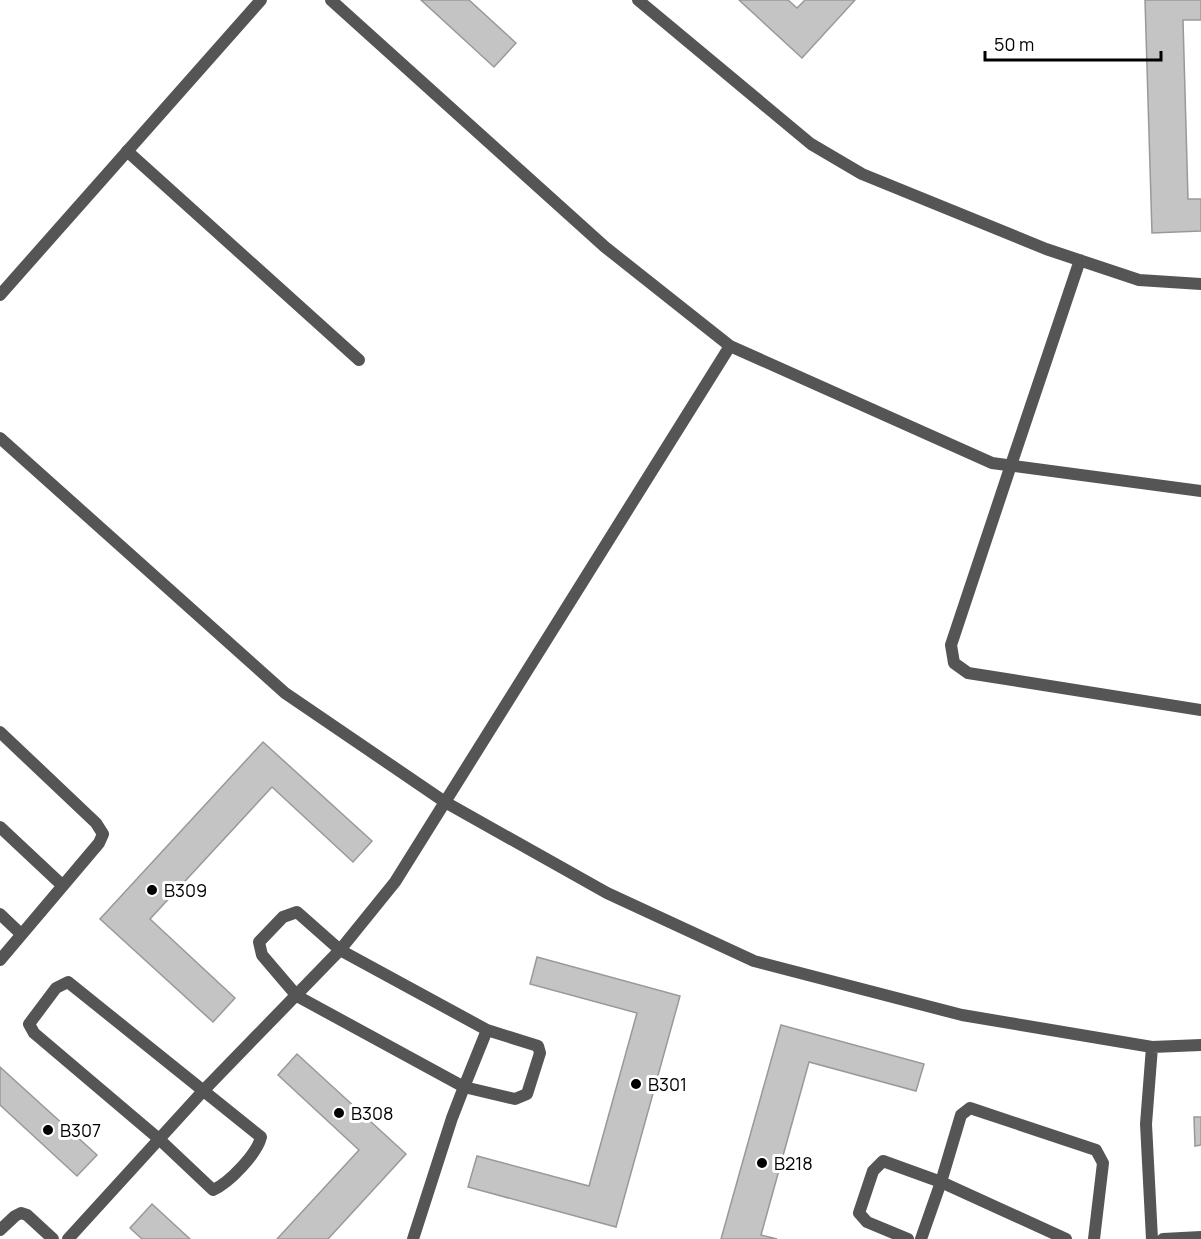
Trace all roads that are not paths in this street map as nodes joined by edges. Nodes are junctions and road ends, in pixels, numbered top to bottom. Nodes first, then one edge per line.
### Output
1 (261, 0) edge
2 (331, 0) edge
3 (638, 0) edge
4 (127, 151) junction
5 (1080, 260) junction
6 (1201, 284) edge
7 (0, 295) edge
8 (730, 346) junction
9 (359, 360) dead end
10 (0, 438) edge
11 (1011, 465) junction
12 (1201, 491) edge
13 (1201, 710) edge
14 (0, 732) edge
15 (445, 802) junction
16 (0, 827) edge
17 (63, 886) junction
18 (0, 914) edge
19 (21, 934) junction
20 (340, 950) junction
21 (0, 960) edge
22 (297, 996) junction
23 (487, 1029) junction
24 (1201, 1045) edge
25 (1152, 1047) junction
26 (464, 1087) junction
27 (203, 1091) junction
28 (159, 1140) junction
29 (941, 1182) junction
30 (0, 1230) edge
31 (1201, 1237) edge
32 (53, 1239) edge
33 (68, 1239) edge
34 (414, 1239) edge
35 (908, 1239) edge
36 (921, 1239) edge
37 (1066, 1239) edge
38 (1094, 1239) edge
39 (1152, 1239) edge
40 (1163, 1239) edge

1 - 4 street
2 - 8 street
3 - 5 street
4 - 7 street
4 - 9 street
5 - 6 street
5 - 11 street
8 - 11 street
8 - 15 street
10 - 15 street
11 - 12 street
11 - 13 street
14 - 17 street
15 - 20 street
15 - 25 street
16 - 17 street
17 - 19 street
18 - 19 street
19 - 21 street
20 - 22 street
20 - 22 street
20 - 23 street
22 - 26 street
22 - 27 street
23 - 26 street
23 - 26 street
24 - 25 street
25 - 39 street
26 - 34 street
27 - 28 street
27 - 28 street
27 - 28 street
28 - 33 street
29 - 35 street
29 - 36 street
29 - 37 street
29 - 38 street
30 - 32 street
31 - 40 street

